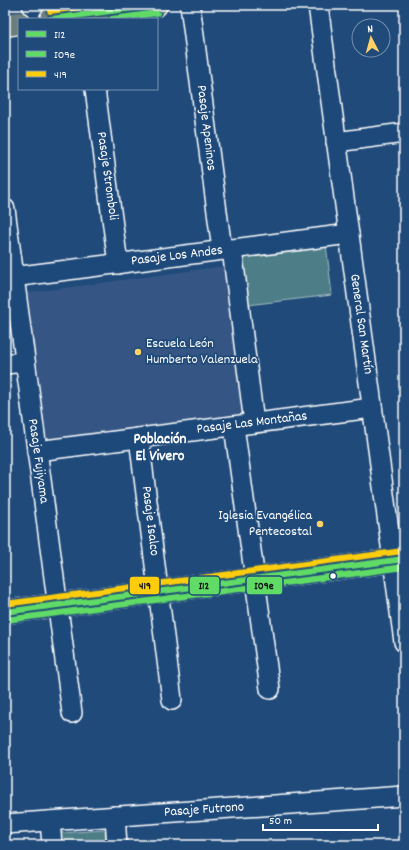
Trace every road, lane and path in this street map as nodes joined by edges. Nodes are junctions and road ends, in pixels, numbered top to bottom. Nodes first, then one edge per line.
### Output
1 (156, 5) edge
2 (190, 5) edge
3 (318, 5) edge
4 (118, 8) edge
5 (85, 17) edge
6 (68, 18) edge
7 (95, 90) edge
8 (404, 133) edge
9 (336, 142) junction
10 (5, 209) edge
11 (349, 234) junction
12 (227, 250) junction
13 (118, 264) junction
14 (10, 278) edge
15 (25, 362) junction
16 (5, 364) edge
17 (372, 408) junction
18 (254, 423) junction
19 (234, 426) junction
20 (139, 438) junction
21 (37, 451) junction
22 (399, 560) edge
23 (255, 579) junction
24 (159, 591) junction
25 (57, 605) junction
26 (5, 612) edge
27 (404, 642) edge
28 (270, 688) dead end
29 (172, 700) dead end
30 (72, 713) dead end
31 (404, 796) edge
32 (115, 816) junction
33 (50, 821) junction
34 (5, 824) edge
35 (52, 845) edge
36 (117, 845) edge

1 - 4 main road
2 - 12 street, Pasaje Apeninos
3 - 9 street, General San Martín
4 - 5 main road
5 - 6 main road
7 - 13 street, Pasaje Stromboli
8 - 9 street
9 - 11 street, General San Martín
10 - 14 street, Pasaje Fujiyama
11 - 12 street, Pasaje Los Andes
11 - 17 street, General San Martín
12 - 13 street, Pasaje Los Andes
12 - 18 street, Pasaje Apeninos
13 - 14 street, Pasaje Los Andes
14 - 15 street, Pasaje Fujiyama
15 - 16 street
15 - 21 street, Pasaje Fujiyama
17 - 18 street, Pasaje Las Montañas
17 - 22 street, General San Martín
18 - 19 street, Pasaje Las Montañas
19 - 20 street, Pasaje Las Montañas
19 - 23 street
20 - 21 street, Pasaje Las Montañas
20 - 24 street, Pasaje Isalco
21 - 25 street, Pasaje Fujiyama
22 - 23 main road
22 - 27 street, General San Martín
23 - 24 main road
23 - 28 street
24 - 25 main road
24 - 29 street, Pasaje Isalco
25 - 26 main road
25 - 30 street, Pasaje Fujiyama
31 - 32 street, Pasaje Futrono
32 - 33 street, Pasaje Futrono
32 - 36 street
33 - 34 street, Pasaje Futrono
33 - 35 street

